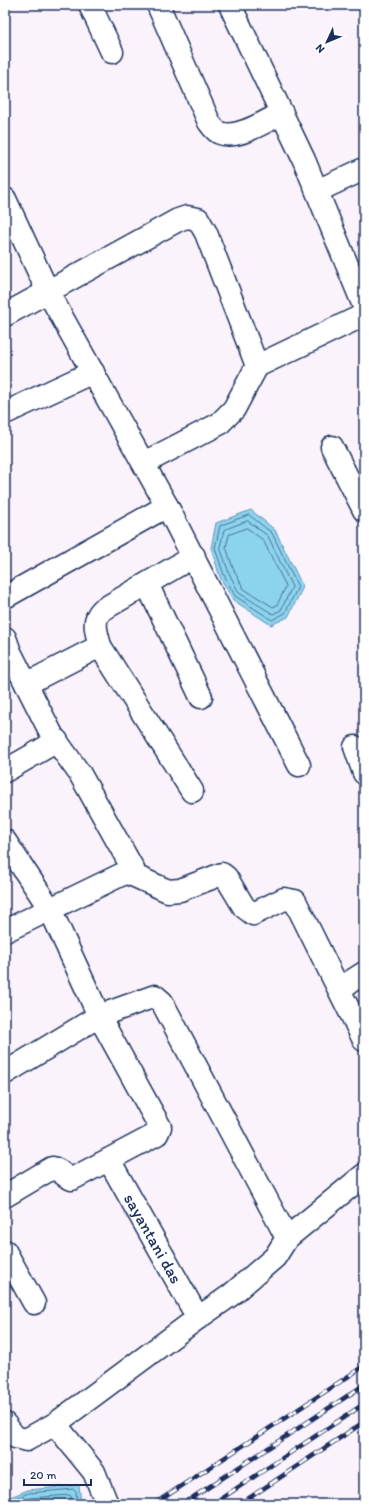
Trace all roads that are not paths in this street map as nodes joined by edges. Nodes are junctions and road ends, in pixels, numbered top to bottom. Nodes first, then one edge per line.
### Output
1 (90, 5) edge
2 (158, 5) edge
3 (230, 5) edge
4 (112, 52) dead end
5 (282, 113) junction
6 (364, 169) edge
7 (317, 191) junction
8 (5, 199) edge
9 (48, 292) junction
10 (364, 306) edge
11 (5, 315) edge
12 (364, 315) edge
13 (257, 366) junction
14 (93, 372) junction
15 (5, 413) edge
16 (332, 447) dead end
17 (144, 463) junction
18 (167, 506) junction
19 (364, 510) edge
20 (194, 556) junction
21 (147, 584) junction
22 (5, 597) edge
23 (5, 638) edge
24 (100, 646) junction
25 (26, 684) junction
26 (201, 697) dead end
27 (57, 741) junction
28 (355, 747) dead end
29 (299, 765) dead end
30 (5, 771) edge
31 (364, 773) edge
32 (192, 791) dead end
33 (5, 841) edge
34 (126, 872) junction
35 (50, 909) junction
36 (5, 931) edge
37 (364, 973) edge
38 (339, 989) junction
39 (99, 1016) junction
40 (364, 1040) edge
41 (5, 1073) edge
42 (109, 1160) junction
43 (364, 1175) edge
44 (5, 1196) edge
45 (287, 1238) junction
46 (5, 1250) edge
47 (34, 1303) dead end
48 (198, 1318) junction
49 (55, 1424) junction
50 (6, 1428) edge
51 (107, 1504) edge

1 - 4 street
2 - 5 street
3 - 5 street
5 - 7 street
6 - 7 street
7 - 10 street
8 - 9 street
9 - 11 street
9 - 13 street
9 - 14 street
12 - 13 street
13 - 17 street
14 - 15 street
14 - 17 street
16 - 19 street
17 - 18 street
18 - 20 street
18 - 22 street
20 - 21 street
20 - 29 street
21 - 24 street
21 - 26 street
23 - 25 street
24 - 25 street
24 - 32 street
25 - 27 street
27 - 30 street
27 - 34 street
28 - 31 street
33 - 35 street
34 - 35 street
34 - 38 street
35 - 36 street
35 - 39 street
37 - 38 street
38 - 40 street
39 - 41 street
39 - 42 street
39 - 45 street
42 - 44 street
42 - 48 street, sayantani das
43 - 45 street
45 - 48 street
46 - 47 street
48 - 49 street
49 - 50 street
49 - 51 street

